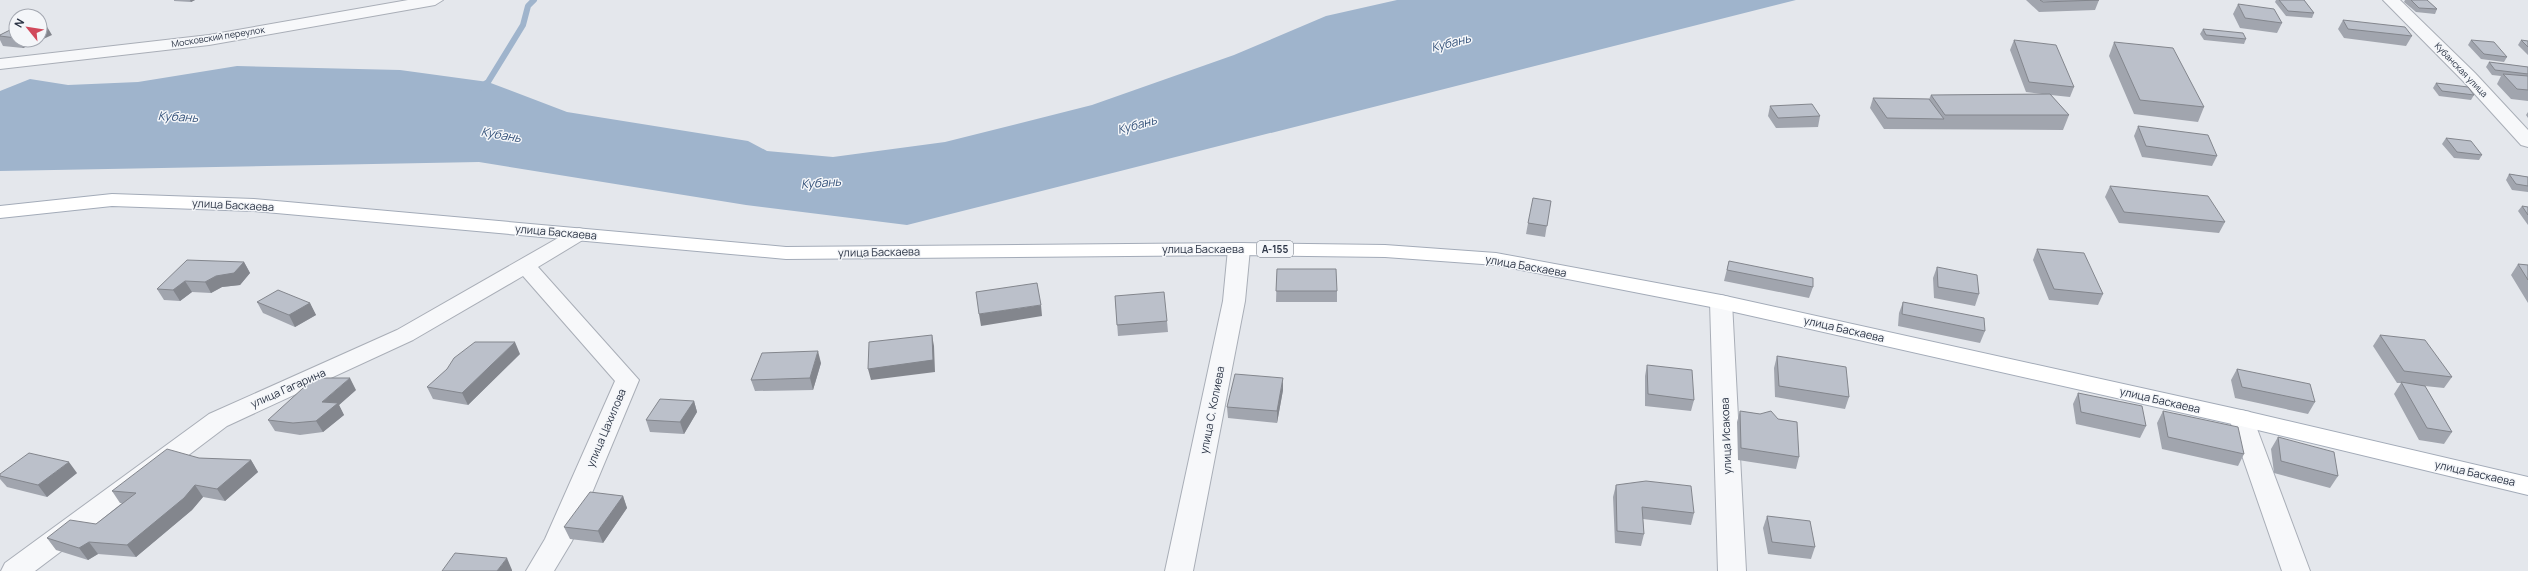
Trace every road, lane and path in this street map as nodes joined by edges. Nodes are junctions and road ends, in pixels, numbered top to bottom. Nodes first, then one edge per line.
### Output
1 (435, 0) edge
2 (2391, 0) edge
3 (0, 64) edge
4 (2528, 141) edge
5 (0, 212) edge
6 (578, 234) junction
7 (1239, 249) junction
8 (525, 265) junction
9 (1720, 302) junction
10 (2241, 418) junction
11 (2528, 486) edge
12 (15, 571) edge
13 (540, 571) edge
14 (1179, 571) edge
15 (1732, 571) edge
16 (2296, 571) edge

1 - 3 street, Московский переулок
2 - 4 street, Кубанская улица
5 - 6 main road, улица Баскаева / А-155
6 - 7 main road, улица Баскаева / А-155
6 - 8 street, улица Гагарина
7 - 9 main road, улица Баскаева / А-155
7 - 14 street, улица С. Колиева
8 - 12 street, улица Гагарина
8 - 13 street, улица Цахилова
9 - 10 main road, улица Баскаева / А-155
9 - 15 street, улица Исакова
10 - 11 main road, улица Баскаева / А-155
10 - 16 street

